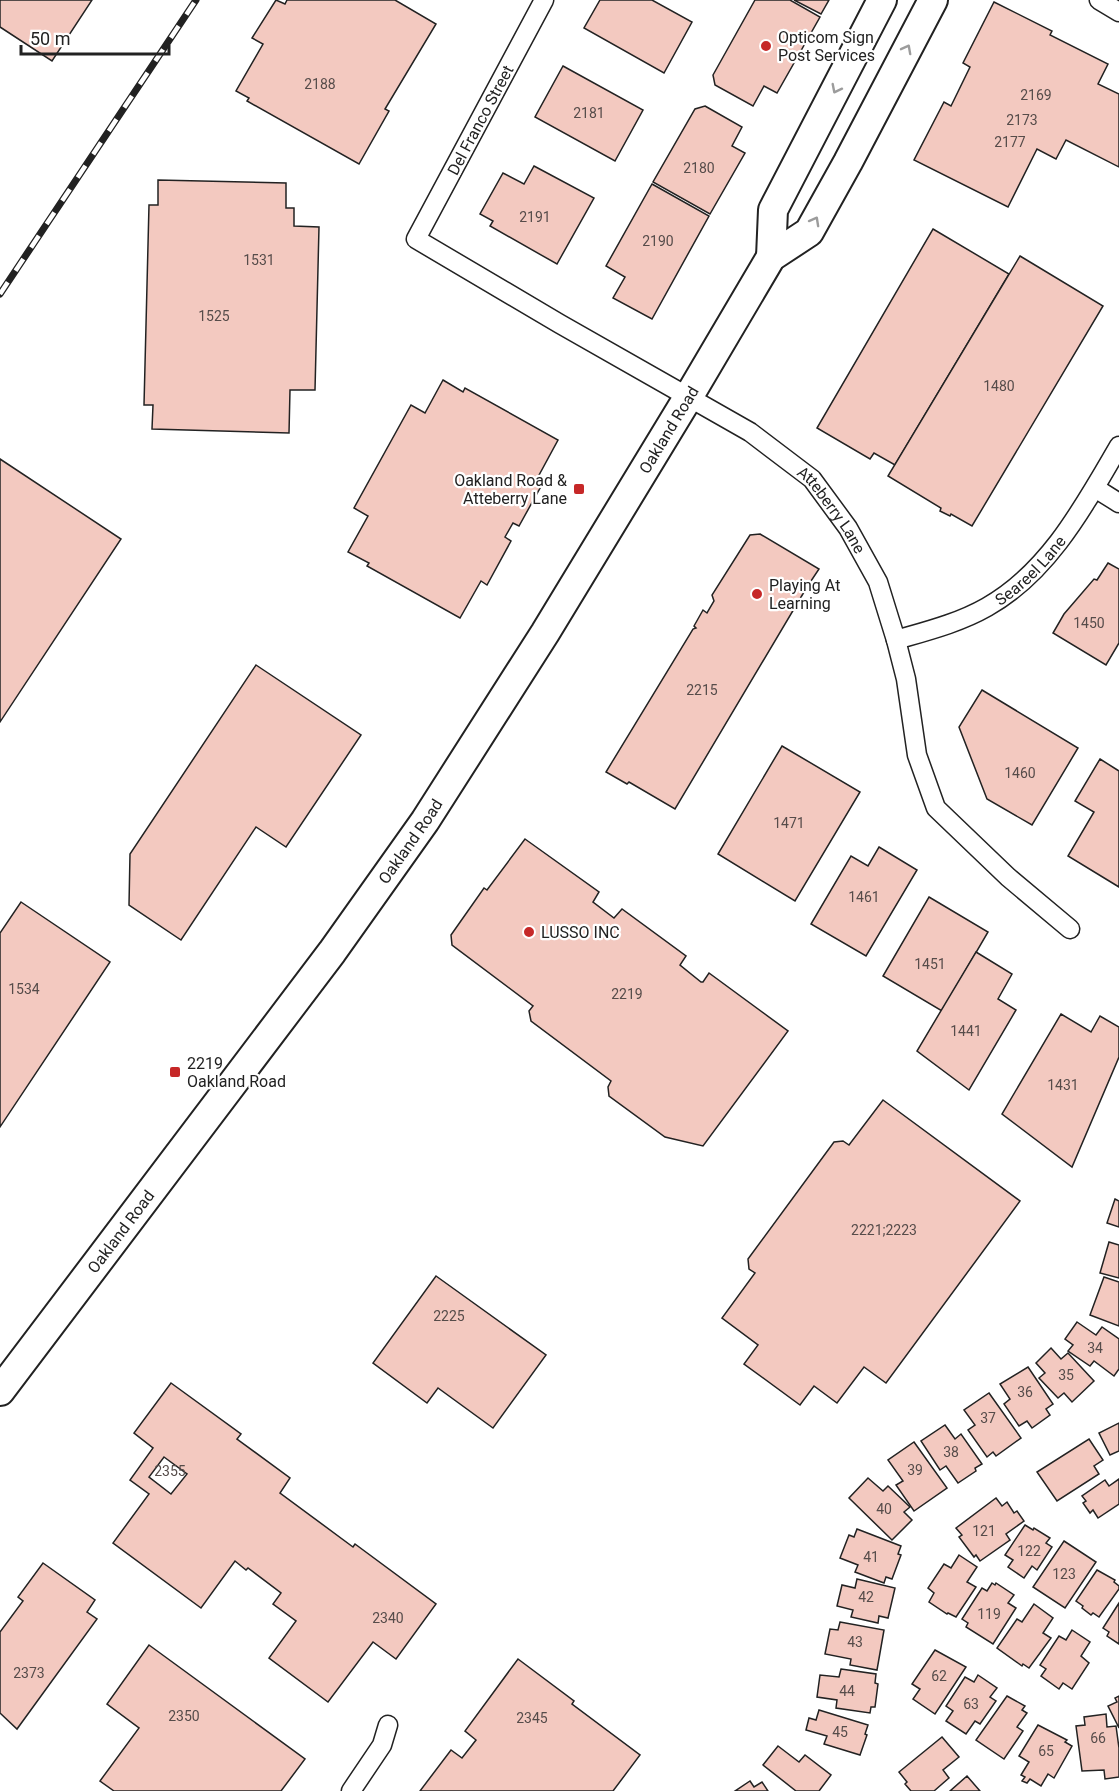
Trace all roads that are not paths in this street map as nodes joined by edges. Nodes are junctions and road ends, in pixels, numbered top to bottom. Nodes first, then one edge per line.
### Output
1 (544, 0) edge
2 (882, 0) edge
3 (933, 0) edge
4 (1099, 0) edge
5 (1119, 12) edge
6 (416, 239) joint
7 (771, 257) junction
8 (689, 396) junction
9 (1119, 446) edge
10 (1095, 488) junction
11 (1119, 503) edge
12 (896, 640) junction
13 (1070, 929) dead end
14 (0, 1391) edge
15 (388, 1725) dead end
16 (351, 1791) edge

1 - 6 street, Del Franco Street
2 -> 7 main road, Oakland Road
7 -> 3 main road, Oakland Road
4 - 5 street
6 - 8 street, Atteberry Lane
7 - 8 main road, Oakland Road
8 - 12 street, Atteberry Lane
8 - 14 main road, Oakland Road
9 - 10 street, Seareel Lane
10 - 11 street
10 - 12 street, Seareel Lane
12 - 13 street, Atteberry Lane
15 - 16 street

